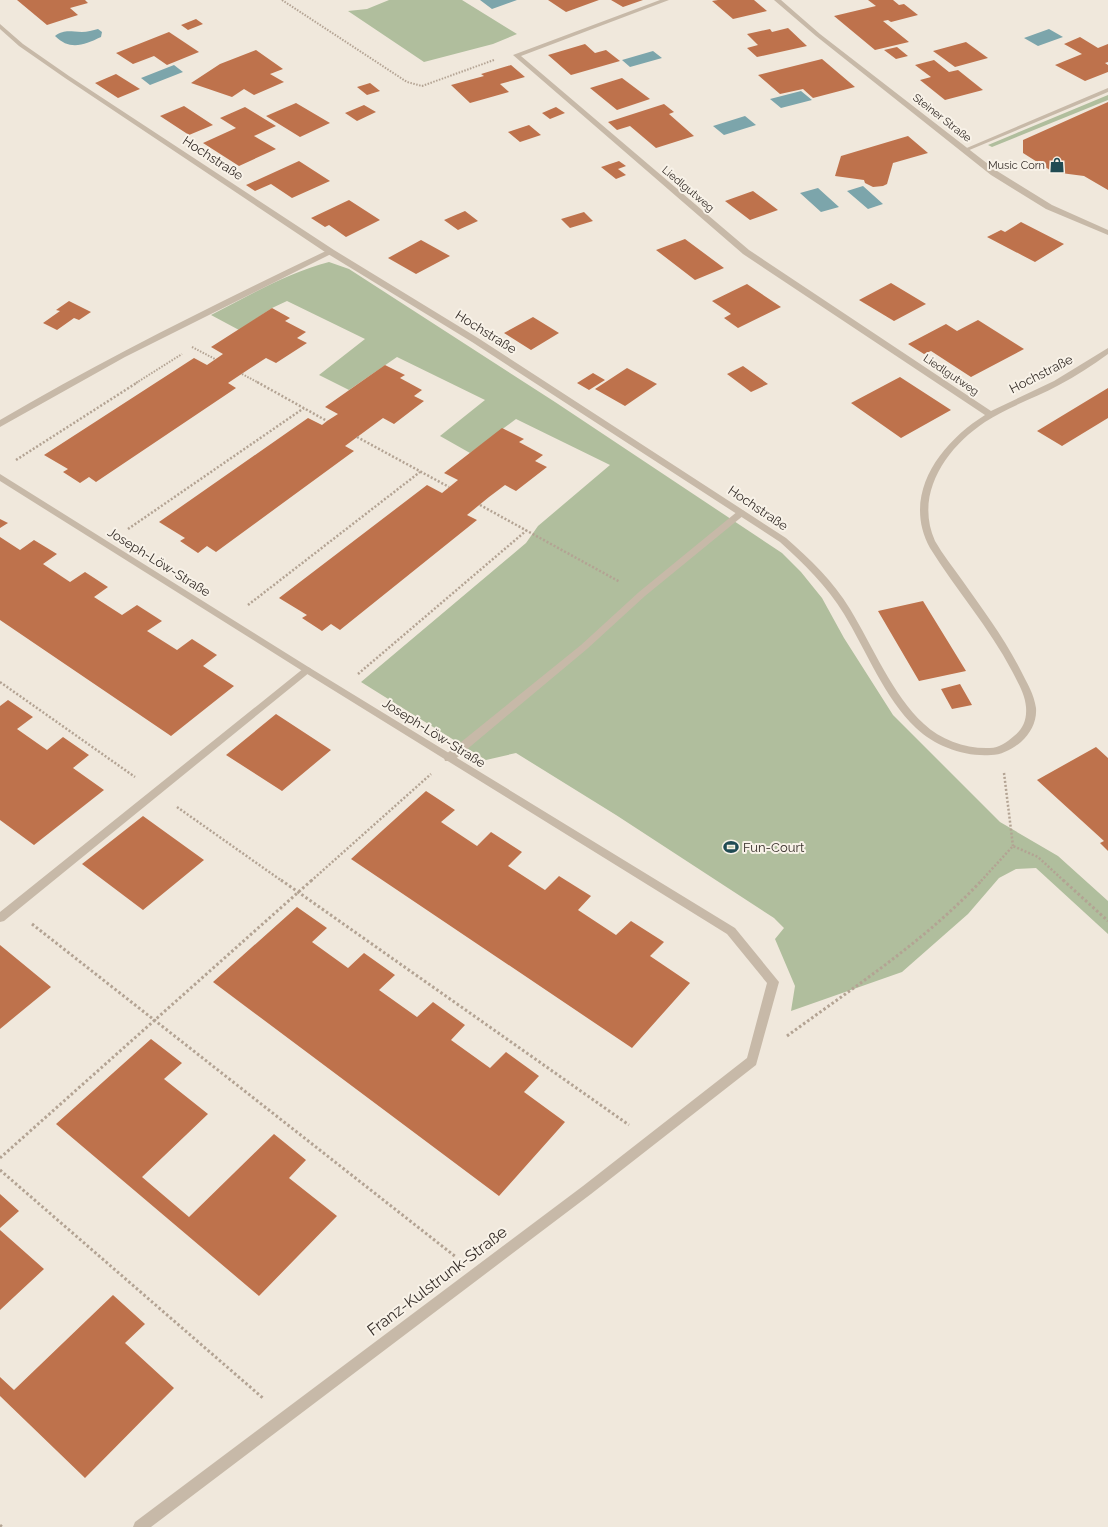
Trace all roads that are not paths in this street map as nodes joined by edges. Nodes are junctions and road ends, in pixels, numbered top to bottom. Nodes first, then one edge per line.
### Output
1 (666, 0) edge
2 (777, 0) edge
3 (0, 26) edge
4 (1108, 90) edge
5 (965, 150) junction
6 (1108, 233) edge
7 (331, 252) junction
8 (1108, 350) edge
9 (990, 414) junction
10 (0, 424) edge
11 (0, 477) edge
12 (741, 513) junction
13 (307, 670) junction
14 (449, 758) junction
15 (0, 918) edge
16 (752, 1061) joint
17 (140, 1527) edge

1 - 9 street, Liedlgutweg
2 - 5 street, Steiner Straße
3 - 7 street, Hochstraße
4 - 5 street
5 - 6 street, Steiner Straße
7 - 10 street
7 - 12 street, Hochstraße
8 - 9 street, Hochstraße
9 - 12 street, Hochstraße
11 - 13 street, Joseph-Löw-Straße
12 - 14 street
13 - 14 street, Joseph-Löw-Straße
13 - 15 street
14 - 16 street, Joseph-Löw-Straße
16 - 17 street, Franz-Kulstrunk-Straße

